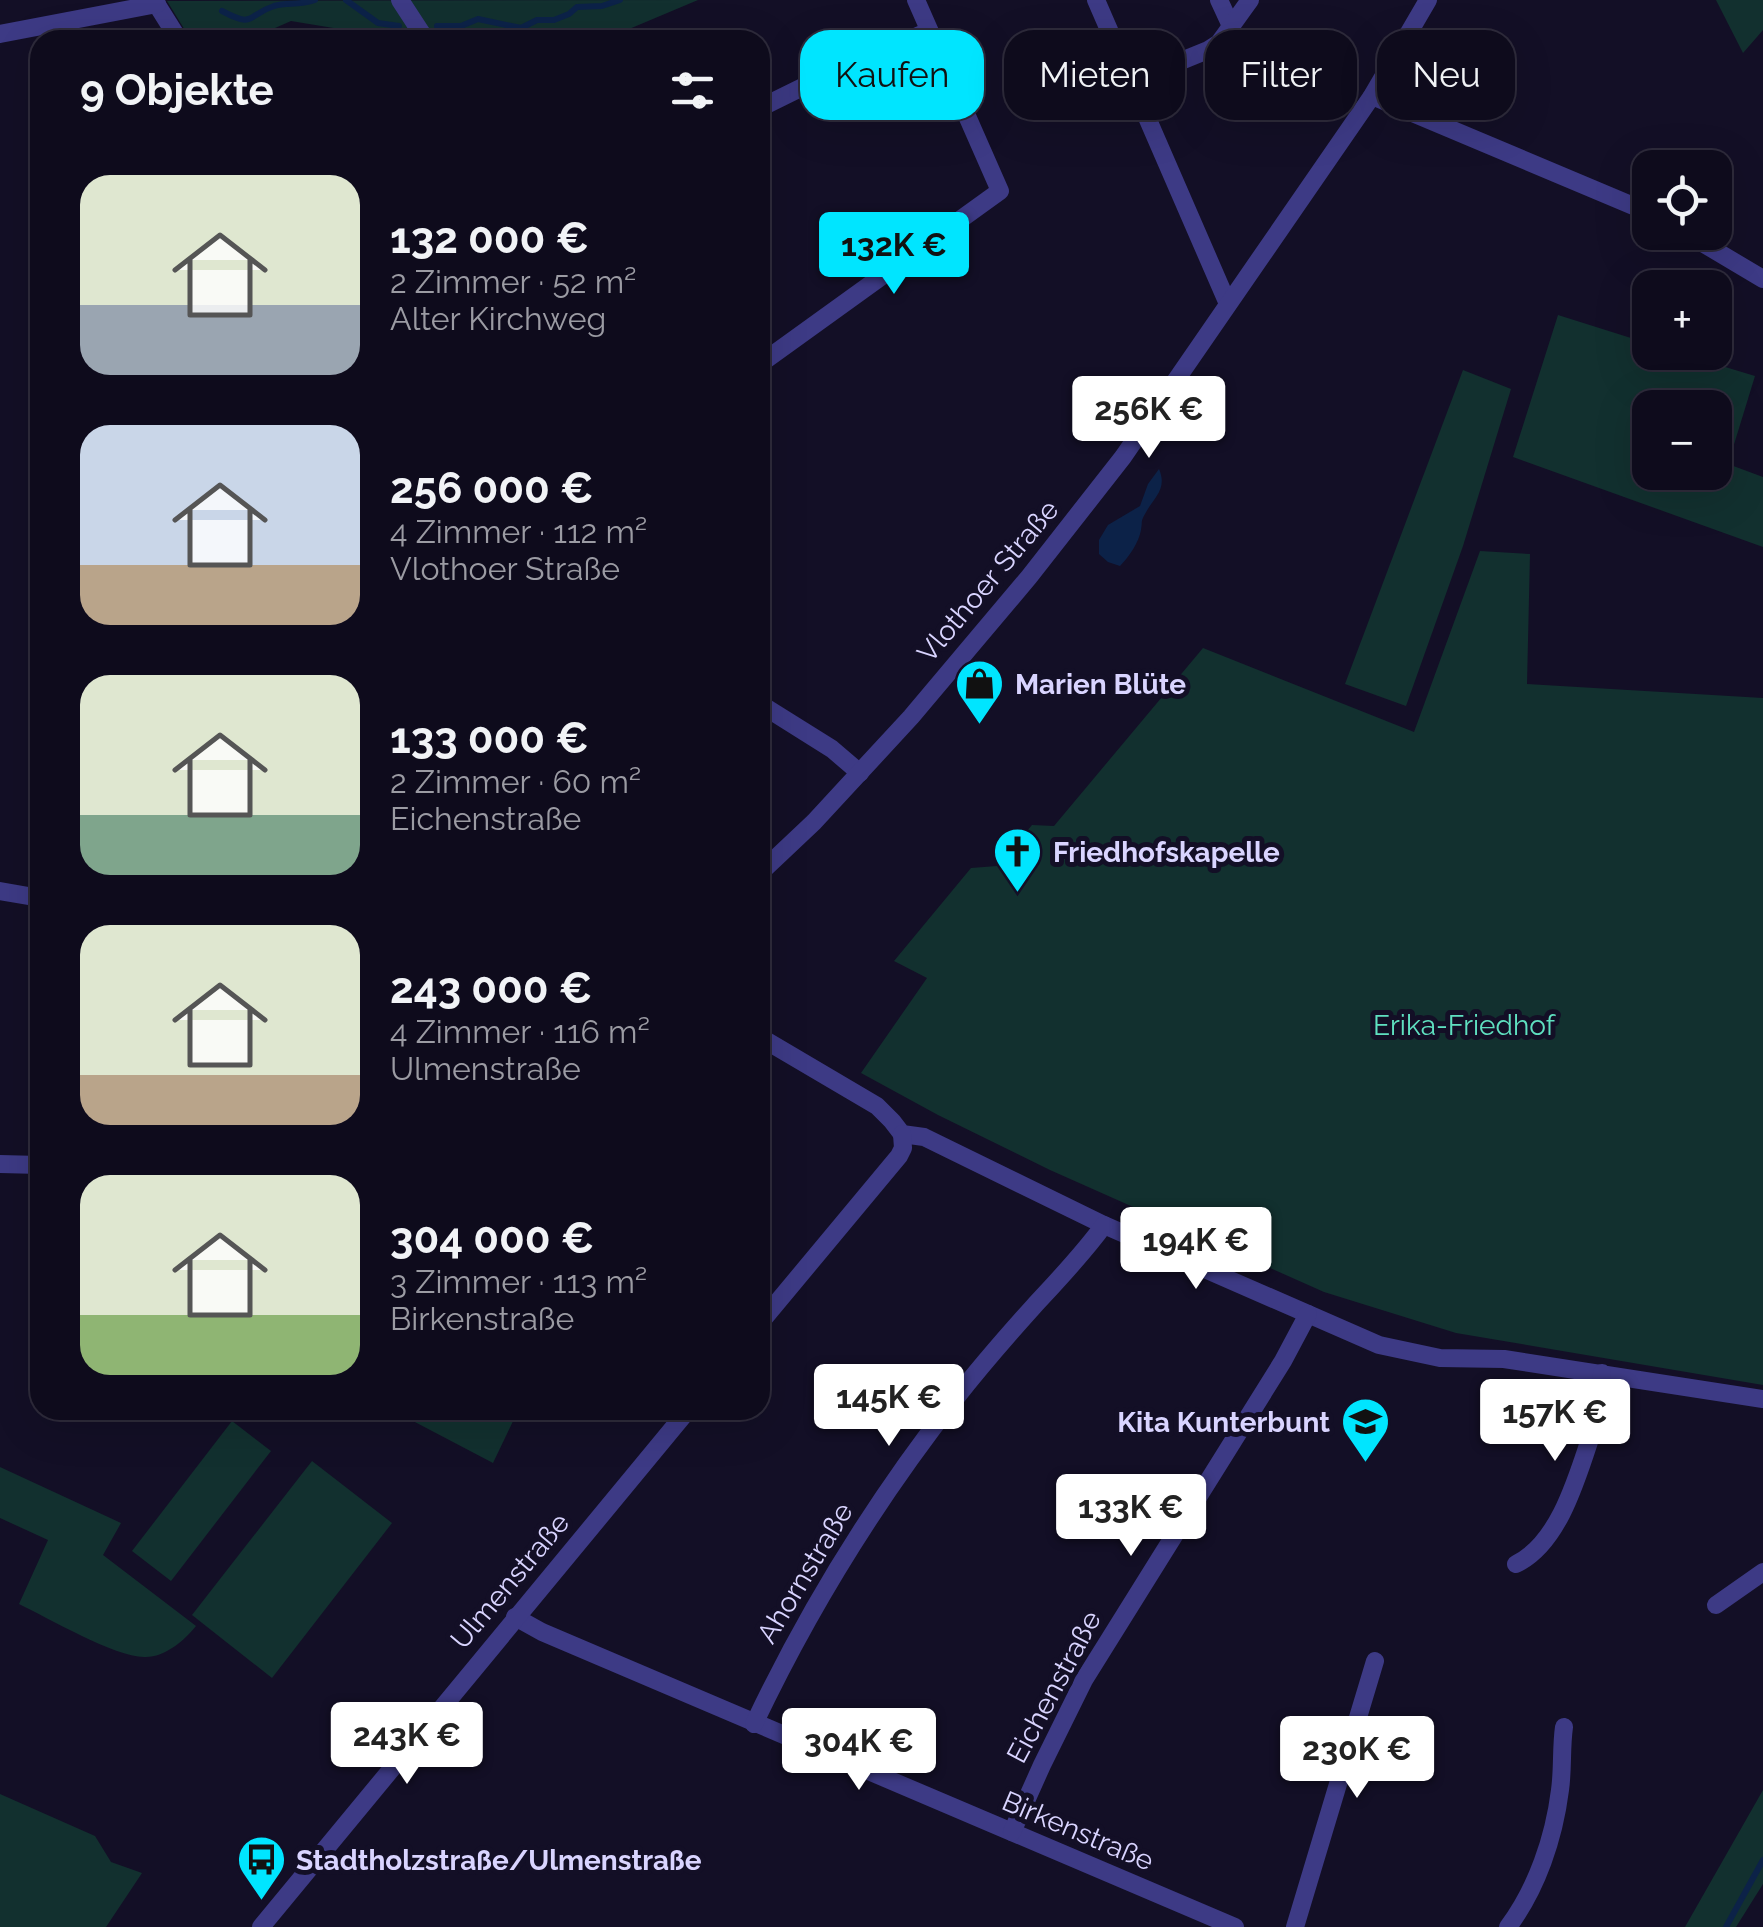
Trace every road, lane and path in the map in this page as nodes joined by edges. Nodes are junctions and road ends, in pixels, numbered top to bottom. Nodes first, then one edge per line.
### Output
1 (400, 0) edge
2 (916, 0) edge
3 (1096, 0) edge
4 (1218, 0) edge
5 (1250, 0) edge
6 (1428, 0) edge
7 (155, 2) edge
8 (1231, 26) junction
9 (173, 30) edge
10 (420, 30) edge
11 (929, 30) edge
12 (1109, 30) edge
13 (0, 34) edge
14 (1185, 60) edge
15 (800, 88) edge
16 (1372, 96) junction
17 (770, 103) edge
18 (968, 120) edge
19 (1148, 120) edge
20 (1632, 205) edge
21 (1714, 250) edge
22 (1763, 279) edge
23 (1228, 304) junction
24 (770, 357) edge
25 (770, 710) edge
26 (860, 773) junction
27 (770, 864) edge
28 (0, 891) edge
29 (30, 896) edge
30 (770, 1043) edge
31 (902, 1134) junction
32 (0, 1164) edge
33 (30, 1165) edge
34 (1104, 1225) junction
35 (770, 1311) edge
36 (1308, 1314) junction
37 (1602, 1373) junction
38 (1763, 1399) edge
39 (680, 1420) edge
40 (1516, 1564) dead end
41 (1763, 1572) edge
42 (1716, 1605) dead end
43 (515, 1617) junction
44 (1375, 1661) dead end
45 (754, 1724) junction
46 (1564, 1727) dead end
47 (1012, 1832) junction
48 (260, 1927) edge
49 (1235, 1927) edge
50 (1295, 1927) edge
51 (1508, 1927) edge

1 - 10 street
2 - 11 street
3 - 12 street
4 - 8 street
5 - 8 street
6 - 16 street, Vlothoer Straße
7 - 9 street
7 - 13 street
8 - 14 street
15 - 17 street
16 - 20 street
16 - 23 street, Vlothoer Straße
18 - 24 street
19 - 23 street
21 - 22 street
23 - 26 street, Vlothoer Straße
25 - 26 street
26 - 27 street, Vlothoer Straße
28 - 29 street
30 - 31 street
31 - 34 street
31 - 35 street
32 - 33 street
34 - 36 street
34 - 45 street, Ahornstraße
36 - 37 street
36 - 47 street, Eichenstraße
37 - 38 street
37 - 40 street
39 - 43 street, Ulmenstraße
41 - 42 street
43 - 45 street, Birkenstraße
43 - 48 street, Ulmenstraße
44 - 50 street
45 - 47 street, Birkenstraße
46 - 51 street
47 - 49 street, Birkenstraße

